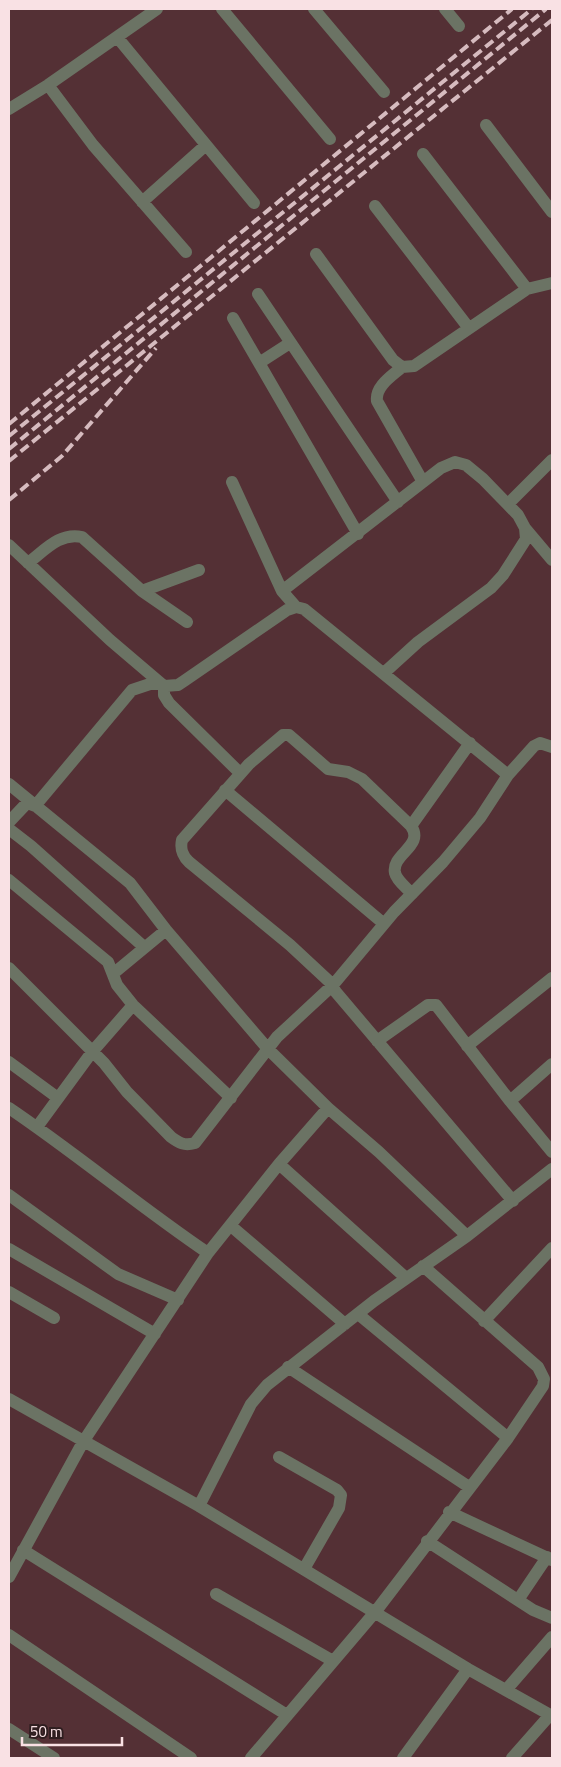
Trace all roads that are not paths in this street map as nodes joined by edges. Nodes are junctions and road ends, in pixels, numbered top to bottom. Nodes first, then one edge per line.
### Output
1 (156, 9) edge
2 (222, 9) edge
3 (314, 9) edge
4 (445, 9) edge
5 (459, 26) dead end
6 (117, 37) junction
7 (48, 85) junction
8 (384, 92) dead end
9 (9, 109) edge
10 (486, 125) dead end
11 (330, 139) dead end
12 (206, 145) junction
13 (423, 154) dead end
14 (142, 202) junction
15 (254, 202) dead end
16 (375, 206) dead end
17 (552, 212) edge
18 (186, 252) dead end
19 (316, 254) dead end
20 (552, 283) edge
21 (527, 289) junction
22 (258, 294) dead end
23 (233, 318) dead end
24 (468, 327) junction
25 (290, 343) junction
26 (258, 362) junction
27 (402, 366) junction
28 (552, 460) edge
29 (232, 482) dead end
30 (423, 482) junction
31 (398, 502) junction
32 (509, 504) junction
33 (525, 528) junction
34 (358, 534) junction
35 (9, 544) edge
36 (552, 560) edge
37 (28, 563) junction
38 (199, 570) dead end
39 (142, 591) junction
40 (282, 591) junction
41 (296, 607) junction
42 (187, 622) dead end
43 (385, 672) junction
44 (162, 685) junction
45 (551, 741) edge
46 (470, 743) junction
47 (240, 773) junction
48 (508, 775) junction
49 (9, 784) edge
50 (225, 790) junction
51 (35, 806) junction
52 (9, 822) edge
53 (411, 826) junction
54 (9, 829) edge
55 (9, 880) edge
56 (412, 894) junction
57 (383, 923) junction
58 (166, 930) junction
59 (144, 947) junction
60 (9, 968) edge
61 (114, 973) junction
62 (552, 978) edge
63 (333, 985) junction
64 (133, 1005) junction
65 (377, 1041) junction
66 (468, 1046) junction
67 (268, 1049) junction
68 (92, 1052) junction
69 (9, 1062) edge
70 (552, 1064) edge
71 (58, 1098) junction
72 (231, 1098) junction
73 (510, 1101) junction
74 (9, 1108) edge
75 (328, 1108) junction
76 (37, 1127) junction
77 (552, 1152) edge
78 (279, 1164) junction
79 (552, 1169) edge
80 (9, 1195) edge
81 (513, 1200) junction
82 (230, 1226) junction
83 (467, 1236) junction
84 (552, 1248) edge
85 (9, 1249) edge
86 (208, 1253) junction
87 (423, 1266) junction
88 (406, 1278) junction
89 (9, 1292) edge
90 (178, 1300) junction
91 (358, 1314) junction
92 (54, 1318) dead end
93 (484, 1321) junction
94 (345, 1324) junction
95 (155, 1334) junction
96 (288, 1367) junction
97 (9, 1399) edge
98 (508, 1438) junction
99 (83, 1442) junction
100 (279, 1457) dead end
101 (469, 1487) junction
102 (199, 1506) junction
103 (449, 1512) junction
104 (427, 1541) junction
105 (23, 1550) junction
106 (550, 1559) edge
107 (304, 1569) junction
108 (9, 1577) edge
109 (216, 1594) dead end
110 (518, 1600) junction
111 (376, 1611) junction
112 (552, 1618) edge
113 (9, 1635) edge
114 (552, 1637) edge
115 (332, 1661) junction
116 (468, 1669) junction
117 (506, 1690) junction
118 (287, 1715) junction
119 (551, 1715) edge
120 (9, 1729) edge
121 (54, 1758) edge
122 (191, 1758) edge
123 (251, 1758) edge
124 (403, 1758) edge
125 (512, 1758) edge

1 - 6 street
2 - 11 street
3 - 8 street
4 - 5 street
6 - 7 street
6 - 12 street
7 - 9 street
7 - 14 street
10 - 17 street
12 - 14 street
12 - 15 street
13 - 21 street
14 - 18 street
16 - 24 street
19 - 27 street
20 - 21 street
21 - 24 street
22 - 25 street
23 - 26 street
24 - 27 street
25 - 26 street
25 - 31 street
26 - 34 street
27 - 30 street
28 - 32 street
29 - 40 street
30 - 31 street
30 - 32 street
31 - 34 street
32 - 33 street
33 - 36 street
33 - 43 street
34 - 40 street
35 - 37 street
37 - 39 street
37 - 44 street
38 - 39 street
39 - 42 street
40 - 41 street
41 - 43 street
41 - 44 street
43 - 46 street
44 - 47 street
44 - 51 street
45 - 48 street
46 - 48 street
46 - 53 street
47 - 50 street
47 - 53 street
48 - 56 street
49 - 51 street
50 - 57 street
50 - 63 street
51 - 52 street
51 - 58 street
53 - 56 street
54 - 59 street
55 - 61 street
56 - 57 street
57 - 63 street
58 - 59 street
58 - 67 street
59 - 61 street
60 - 68 street
61 - 64 street
62 - 66 street
63 - 65 street
63 - 67 street
64 - 68 street
64 - 72 street
65 - 66 street
65 - 81 street
66 - 73 street
67 - 72 street
67 - 75 street
68 - 71 street
68 - 72 street
69 - 71 street
70 - 73 street
71 - 76 street
73 - 77 street
74 - 76 street
75 - 78 street
75 - 83 street
76 - 86 street
78 - 82 street
78 - 88 street
79 - 81 street
80 - 90 street
81 - 83 street
82 - 86 street
82 - 94 street
83 - 87 street
84 - 93 street
85 - 95 street
86 - 90 street
87 - 88 street
87 - 93 street
88 - 91 street
89 - 92 street
90 - 95 street
91 - 94 street
91 - 98 street
93 - 98 street
94 - 96 street
95 - 99 street
96 - 101 street
96 - 102 street
97 - 99 street
98 - 101 street
99 - 102 street
99 - 105 street
100 - 107 street
101 - 103 street
102 - 107 street
103 - 104 street
103 - 106 street
104 - 110 street
104 - 111 street
105 - 108 street
105 - 118 street
106 - 110 street
107 - 111 street
109 - 115 street
110 - 112 street
111 - 115 street
111 - 116 street
113 - 122 street
114 - 117 street
115 - 118 street
116 - 117 street
116 - 124 street
117 - 119 street
118 - 123 street
119 - 125 street
120 - 121 street

